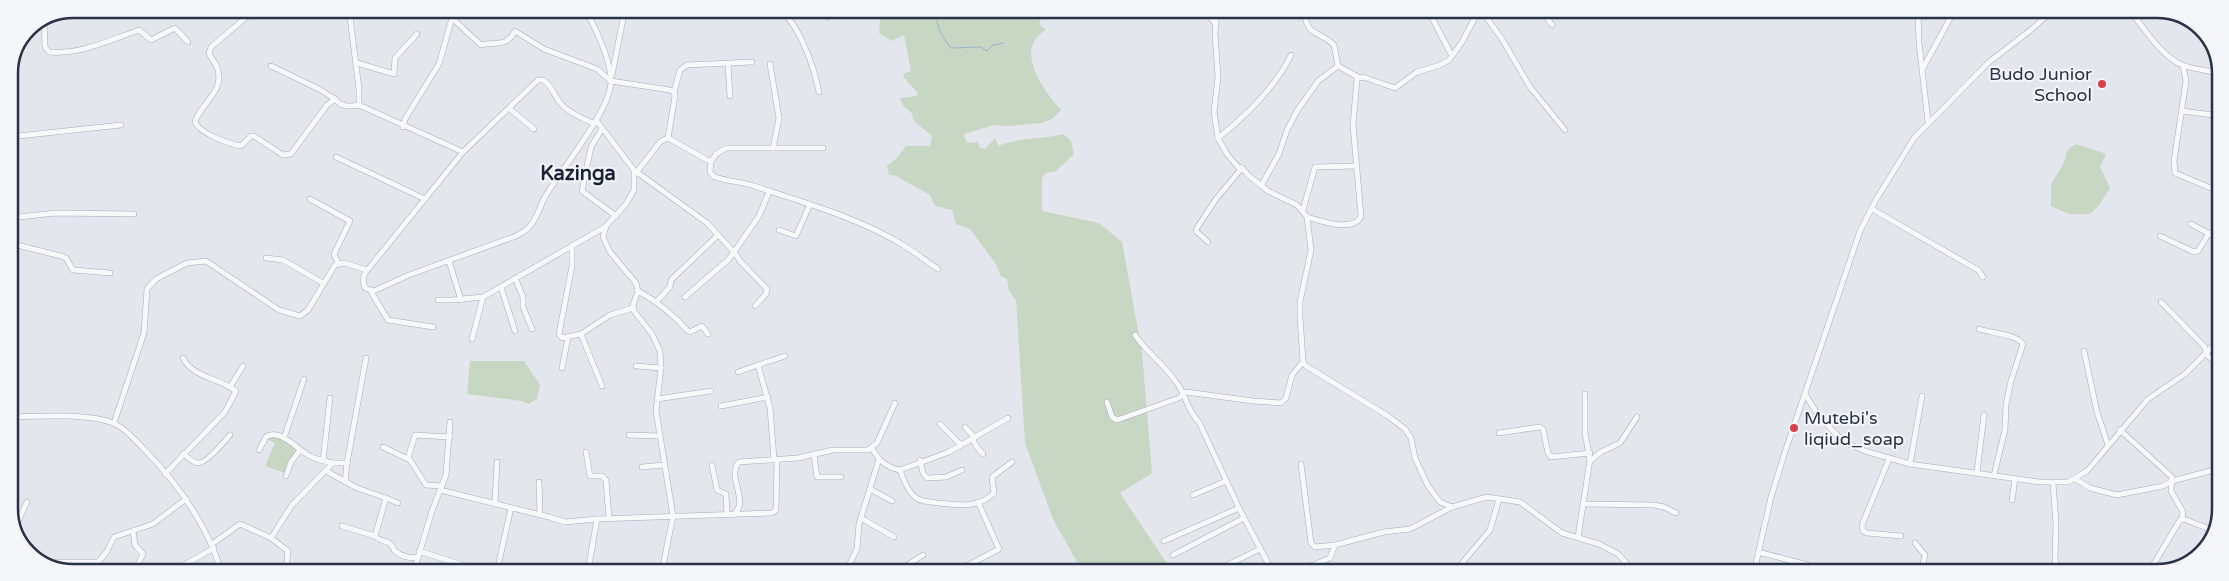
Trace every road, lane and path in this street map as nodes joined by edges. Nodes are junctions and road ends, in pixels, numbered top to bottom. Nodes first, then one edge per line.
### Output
1 (245, 18) edge
2 (452, 18) joint
3 (589, 18) edge
4 (623, 18) edge
5 (788, 18) edge
6 (1211, 18) edge
7 (1216, 18) edge
8 (1305, 18) edge
9 (1432, 18) edge
10 (1475, 18) edge
11 (1486, 18) edge
12 (1547, 18) edge
13 (1918, 18) edge
14 (1950, 18) edge
15 (2043, 18) edge
16 (2136, 18) edge
17 (350, 20) edge
18 (1215, 23) junction
19 (1552, 25) dead end
20 (44, 26) edge
21 (417, 34) dead end
22 (188, 42) dead end
23 (1292, 55) dead end
24 (1452, 56) junction
25 (752, 62) dead end
26 (357, 63) junction
27 (728, 64) junction
28 (770, 64) dead end
29 (271, 66) dead end
30 (1338, 66) junction
31 (2183, 66) junction
32 (1923, 68) junction
33 (2211, 71) edge
34 (1358, 77) junction
35 (611, 80) junction
36 (674, 92) junction
37 (819, 92) dead end
38 (730, 96) dead end
39 (335, 99) junction
40 (358, 105) junction
41 (510, 109) junction
42 (2182, 111) junction
43 (2211, 115) edge
44 (595, 122) junction
45 (1928, 122) junction
46 (121, 125) dead end
47 (403, 127) junction
48 (534, 129) dead end
49 (602, 129) junction
50 (1565, 130) dead end
51 (18, 136) edge
52 (668, 138) junction
53 (1218, 138) junction
54 (773, 148) junction
55 (823, 148) dead end
56 (463, 152) junction
57 (336, 157) dead end
58 (711, 160) junction
59 (1356, 166) junction
60 (1242, 168) junction
61 (635, 171) junction
62 (1261, 186) junction
63 (2211, 188) edge
64 (769, 192) junction
65 (310, 199) dead end
66 (425, 199) junction
67 (810, 204) junction
68 (1872, 209) junction
69 (1303, 210) junction
70 (134, 214) dead end
71 (616, 216) junction
72 (18, 217) edge
73 (1307, 217) junction
74 (2191, 224) dead end
75 (606, 226) junction
76 (779, 230) dead end
77 (2209, 233) joint
78 (718, 235) junction
79 (2160, 236) dead end
80 (1208, 242) dead end
81 (572, 244) junction
82 (18, 245) edge
83 (734, 252) junction
84 (266, 258) dead end
85 (449, 261) junction
86 (338, 263) junction
87 (938, 269) dead end
88 (367, 270) junction
89 (110, 273) dead end
90 (1983, 277) dead end
91 (516, 280) junction
92 (323, 283) junction
93 (502, 288) junction
94 (370, 289) junction
95 (638, 291) junction
96 (685, 297) dead end
97 (483, 298) junction
98 (438, 300) dead end
99 (461, 300) junction
100 (657, 301) junction
101 (2161, 302) dead end
102 (755, 306) dead end
103 (633, 308) junction
104 (433, 327) dead end
105 (532, 329) dead end
106 (1979, 329) dead end
107 (515, 331) dead end
108 (581, 334) junction
109 (708, 334) dead end
110 (1135, 335) dead end
111 (568, 336) junction
112 (472, 339) dead end
113 (2212, 348) edge
114 (2084, 351) dead end
115 (2206, 354) junction
116 (786, 356) dead end
117 (183, 358) dead end
118 (366, 358) dead end
119 (2212, 359) edge
120 (1304, 362) junction
121 (758, 365) junction
122 (243, 366) dead end
123 (636, 366) dead end
124 (562, 368) dead end
125 (662, 368) junction
126 (738, 372) dead end
127 (304, 379) dead end
128 (602, 386) dead end
129 (230, 387) junction
130 (711, 391) dead end
131 (1183, 394) junction
132 (1585, 394) dead end
133 (1805, 394) junction
134 (1922, 396) dead end
135 (768, 397) junction
136 (330, 398) dead end
137 (657, 399) junction
138 (1107, 402) dead end
139 (895, 403) dead end
140 (722, 406) dead end
141 (1984, 415) dead end
142 (18, 417) edge
143 (1637, 417) dead end
144 (1008, 418) dead end
145 (450, 422) dead end
146 (114, 423) junction
147 (940, 424) dead end
148 (965, 427) dead end
149 (2120, 430) junction
150 (1499, 433) dead end
151 (230, 435) dead end
152 (629, 435) dead end
153 (660, 436) junction
154 (450, 437) junction
155 (284, 438) junction
156 (973, 438) junction
157 (961, 444) junction
158 (2108, 446) junction
159 (383, 447) dead end
160 (872, 448) junction
161 (258, 450) dead end
162 (300, 450) junction
163 (586, 452) dead end
164 (1590, 453) junction
165 (183, 454) junction
166 (814, 454) junction
167 (984, 454) dead end
168 (408, 458) junction
169 (776, 458) junction
170 (878, 459) junction
171 (1889, 459) junction
172 (920, 460) junction
173 (324, 461) junction
174 (1590, 461) junction
175 (496, 462) dead end
176 (1012, 462) dead end
177 (333, 463) junction
178 (346, 463) junction
179 (1301, 464) dead end
180 (1910, 464) junction
181 (664, 465) junction
182 (712, 465) dead end
183 (642, 466) dead end
184 (900, 470) junction
185 (962, 470) dead end
186 (326, 471) junction
187 (2212, 471) edge
188 (1977, 472) junction
189 (165, 474) junction
190 (1994, 474) junction
191 (286, 476) dead end
192 (840, 477) dead end
193 (2015, 478) junction
194 (2075, 479) junction
195 (1226, 481) junction
196 (2172, 481) junction
197 (345, 482) junction
198 (539, 482) dead end
199 (2053, 483) junction
200 (441, 488) junction
201 (870, 489) junction
202 (1193, 495) dead end
203 (386, 498) junction
204 (1499, 499) junction
205 (186, 500) junction
206 (2012, 500) dead end
207 (892, 501) dead end
208 (26, 502) dead end
209 (978, 502) junction
210 (398, 503) dead end
211 (495, 504) junction
212 (1584, 504) junction
213 (1452, 507) junction
214 (511, 508) junction
215 (1238, 508) junction
216 (734, 513) junction
217 (1676, 513) dead end
218 (727, 514) junction
219 (540, 515) junction
220 (673, 516) junction
221 (861, 518) junction
222 (1244, 518) junction
223 (19, 519) edge
224 (597, 519) junction
225 (609, 519) junction
226 (2182, 520) junction
227 (342, 526) dead end
228 (2208, 528) edge
229 (133, 531) junction
230 (375, 536) junction
231 (1901, 536) dead end
232 (894, 537) dead end
233 (1578, 537) junction
234 (271, 538) junction
235 (1164, 541) dead end
236 (1915, 543) dead end
237 (1335, 545) junction
238 (213, 546) junction
239 (1260, 549) junction
240 (1758, 552) junction
241 (418, 554) junction
242 (923, 555) dead end
243 (1173, 555) dead end
244 (70, 564) edge
245 (138, 564) edge
246 (184, 564) edge
247 (219, 564) edge
248 (287, 564) edge
249 (416, 564) edge
250 (455, 564) edge
251 (499, 564) edge
252 (589, 564) edge
253 (663, 564) edge
254 (849, 564) edge
255 (909, 564) edge
256 (970, 564) edge
257 (1229, 564) edge
258 (1268, 564) edge
259 (1315, 564) edge
260 (1462, 564) edge
261 (1627, 564) edge
262 (1756, 564) edge
263 (1804, 564) edge
264 (1924, 564) edge
265 (2057, 564) edge
266 (2154, 564) edge

1 - 39 street
2 - 35 street
2 - 47 street
3 - 35 street
4 - 35 street
5 - 37 street
6 - 18 street
7 - 18 street
8 - 30 street
9 - 24 street
10 - 24 street
11 - 50 street
12 - 19 street
13 - 32 street
14 - 32 street
15 - 45 street
16 - 31 street
17 - 26 street
18 - 53 street
20 - 22 street
21 - 26 street
23 - 53 street
24 - 34 street
25 - 27 street
26 - 40 street
27 - 36 street
27 - 38 street
28 - 54 street
29 - 39 street
30 - 34 street
30 - 62 street
31 - 33 street
31 - 42 street
32 - 45 street
34 - 59 street
35 - 36 street
35 - 44 street
36 - 52 street
39 - 40 street
40 - 47 street
41 - 44 street
41 - 48 street
41 - 56 street
42 - 43 street
42 - 63 street
44 - 49 street
44 - 85 street
45 - 68 street
46 - 51 street
47 - 56 street
49 - 61 street
49 - 71 street
52 - 58 street
52 - 61 street
53 - 60 street
54 - 55 street
54 - 58 street
56 - 66 street
57 - 66 street
58 - 64 street
59 - 69 street
59 - 73 street
60 - 62 street
60 - 80 street
61 - 71 street
61 - 78 street
62 - 69 street
64 - 67 street
64 - 83 street
65 - 86 street
66 - 88 street
67 - 76 street
67 - 87 street
68 - 90 street
68 - 133 street
69 - 73 street
70 - 72 street
71 - 75 street
73 - 120 street
74 - 77 street
75 - 81 street
75 - 95 street
77 - 79 street
78 - 83 street
78 - 100 street
81 - 91 street
81 - 111 street
82 - 89 street
83 - 96 street
83 - 102 street
84 - 92 street
85 - 94 street
85 - 99 street
86 - 88 street
86 - 92 street
88 - 94 street
91 - 93 street
91 - 105 street
92 - 146 street
93 - 97 street
93 - 107 street
94 - 104 street
95 - 100 street
95 - 103 street
97 - 99 street
97 - 112 street
98 - 99 street
100 - 109 street
101 - 115 street
103 - 108 street
103 - 125 street
106 - 190 street
108 - 111 street
108 - 128 street
110 - 131 street
111 - 124 street
113 - 115 street
114 - 158 street
115 - 119 street
115 - 149 street
116 - 121 street
117 - 129 street
118 - 178 street
120 - 131 street
120 - 213 street
121 - 126 street
121 - 135 street
122 - 129 street
123 - 125 street
125 - 137 street
127 - 155 street
129 - 165 street
130 - 137 street
131 - 138 street
131 - 195 street
132 - 164 street
133 - 171 street
133 - 240 street
134 - 180 street
135 - 140 street
135 - 169 street
136 - 173 street
137 - 153 street
139 - 160 street
141 - 188 street
142 - 146 street
143 - 174 street
144 - 156 street
145 - 154 street
146 - 189 street
147 - 157 street
148 - 156 street
149 - 158 street
149 - 196 street
150 - 164 street
151 - 165 street
152 - 153 street
153 - 181 street
154 - 168 street
154 - 200 street
155 - 161 street
155 - 162 street
156 - 157 street
156 - 167 street
157 - 172 street
158 - 194 street
159 - 168 street
160 - 166 street
160 - 170 street
162 - 173 street
162 - 191 street
163 - 225 street
164 - 174 street
165 - 189 street
166 - 169 street
166 - 192 street
168 - 200 street
169 - 216 street
169 - 216 street
170 - 184 street
170 - 201 street
171 - 180 street
171 - 231 street
172 - 184 street
172 - 185 street
173 - 177 street
174 - 212 street
175 - 211 street
176 - 209 street
177 - 178 street
177 - 186 street
178 - 197 street
179 - 237 street
180 - 188 street
181 - 183 street
181 - 220 street
182 - 218 street
184 - 209 street
186 - 197 street
186 - 234 street
187 - 196 street
188 - 190 street
189 - 205 street
190 - 193 street
193 - 199 street
193 - 206 street
194 - 196 street
194 - 199 street
195 - 202 street
195 - 215 street
196 - 226 street
197 - 203 street
198 - 219 street
199 - 265 street
200 - 211 street
200 - 241 street
201 - 207 street
201 - 221 street
203 - 210 street
203 - 230 street
204 - 213 street
204 - 233 street
204 - 260 street
205 - 229 street
205 - 238 street
208 - 223 street
209 - 256 street
211 - 214 street
212 - 217 street
212 - 233 street
213 - 237 street
214 - 219 street
214 - 251 street
215 - 222 street
215 - 235 street
216 - 218 street
218 - 220 street
219 - 224 street
220 - 225 street
220 - 253 street
221 - 232 street
221 - 254 street
222 - 239 street
222 - 243 street
224 - 225 street
224 - 252 street
226 - 228 street
226 - 266 street
227 - 230 street
229 - 244 street
229 - 245 street
230 - 241 street
233 - 261 street
234 - 238 street
234 - 248 street
236 - 264 street
237 - 259 street
238 - 246 street
238 - 247 street
239 - 257 street
239 - 258 street
240 - 262 street
240 - 263 street
241 - 249 street
241 - 250 street
242 - 255 street

